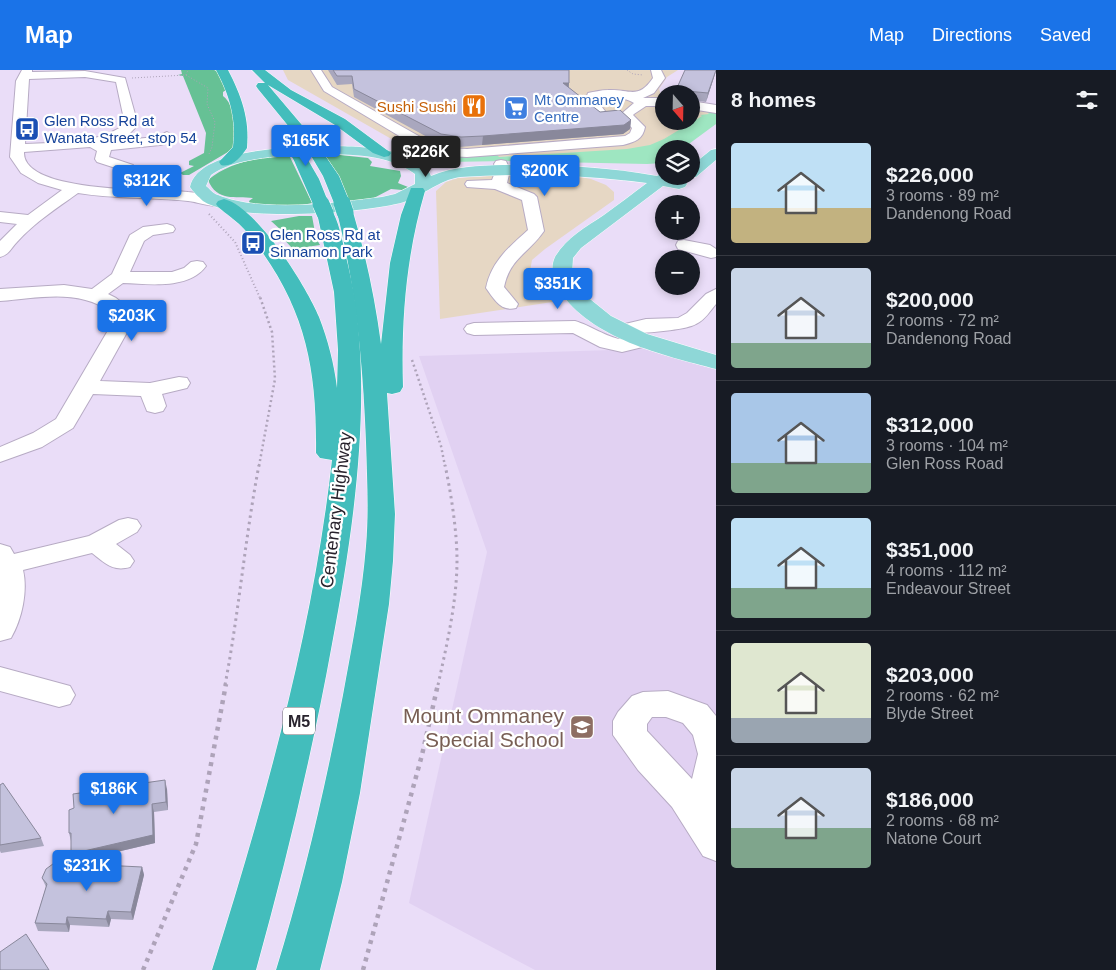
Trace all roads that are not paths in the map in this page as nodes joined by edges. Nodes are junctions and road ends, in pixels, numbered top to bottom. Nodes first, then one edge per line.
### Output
1 (117, 70) edge
2 (222, 70) edge
3 (258, 70) edge
4 (316, 70) edge
5 (656, 72) edge
6 (25, 73) edge
7 (241, 74) edge
8 (105, 75) junction
9 (656, 85) edge
10 (594, 86) dead end
11 (655, 89) edge
12 (251, 92) dead end
13 (607, 93) junction
14 (655, 98) edge
15 (640, 99) junction
16 (700, 106) edge
17 (716, 109) edge
18 (603, 116) edge
19 (716, 138) edge
20 (164, 140) dead end
21 (96, 144) junction
22 (17, 148) junction
23 (700, 150) edge
24 (384, 153) junction
25 (716, 153) edge
26 (404, 158) junction
27 (226, 162) junction
28 (700, 162) edge
29 (128, 168) dead end
30 (551, 170) junction
31 (501, 173) junction
32 (655, 175) edge
33 (655, 176) edge
34 (200, 177) junction
35 (472, 184) dead end
36 (660, 185) edge
37 (664, 185) edge
38 (420, 188) junction
39 (79, 189) junction
40 (631, 203) junction
41 (215, 206) junction
42 (333, 208) junction
43 (0, 217) edge
44 (31, 220) junction
45 (167, 228) dead end
46 (716, 235) edge
47 (684, 246) dead end
48 (0, 252) edge
49 (194, 272) dead end
50 (119, 277) junction
51 (0, 295) edge
52 (96, 295) junction
53 (716, 295) edge
54 (509, 304) dead end
55 (474, 329) dead end
56 (638, 334) junction
57 (716, 356) edge
58 (716, 362) edge
59 (179, 383) dead end
60 (84, 387) junction
61 (0, 455) edge
62 (344, 468) junction
63 (128, 526) dead end
64 (87, 540) junction
65 (4, 558) edge
66 (379, 559) junction
67 (120, 562) dead end
68 (0, 630) edge
69 (0, 679) edge
70 (59, 695) dead end
71 (234, 970) edge
72 (298, 970) edge

1 - 8 street
2 - 27 highway
3 - 24 highway
4 - 15 street
5 - 9 street
5 - 11 street
6 - 8 street
6 - 22 street
7 - 42 highway, Centenary Highway / M5
8 - 21 street
10 - 13 street
12 - 42 highway, Centenary Highway / M5
13 - 15 street
13 - 18 street
14 - 15 street
16 - 17 street
19 - 23 main road
20 - 21 street
21 - 22 street
21 - 29 street
22 - 39 street
24 - 26 main road
24 - 27 main road
25 - 28 main road
26 - 31 main road
26 - 38 main road
27 - 34 main road
30 - 31 main road
30 - 33 main road
30 - 40 main road
31 - 32 main road
31 - 35 street
31 - 38 main road
31 - 54 street
34 - 39 street
34 - 41 main road
36 - 40 main road
37 - 56 main road
38 - 41 main road
38 - 66 highway
39 - 41 street
39 - 44 street
40 - 56 main road
41 - 62 highway
42 - 62 highway, Centenary Highway / M5
42 - 66 highway, Centenary Highway / M5
43 - 44 street
44 - 48 street
45 - 50 street
46 - 47 street
49 - 50 street
50 - 52 street
51 - 52 street
52 - 60 street
53 - 56 street
55 - 56 street
56 - 57 main road
56 - 58 main road
59 - 60 street
60 - 61 street
62 - 71 highway, Centenary Highway / M5
63 - 64 street
64 - 65 street
64 - 67 street
65 - 68 street
66 - 72 highway, Centenary Highway / M5
69 - 70 street

